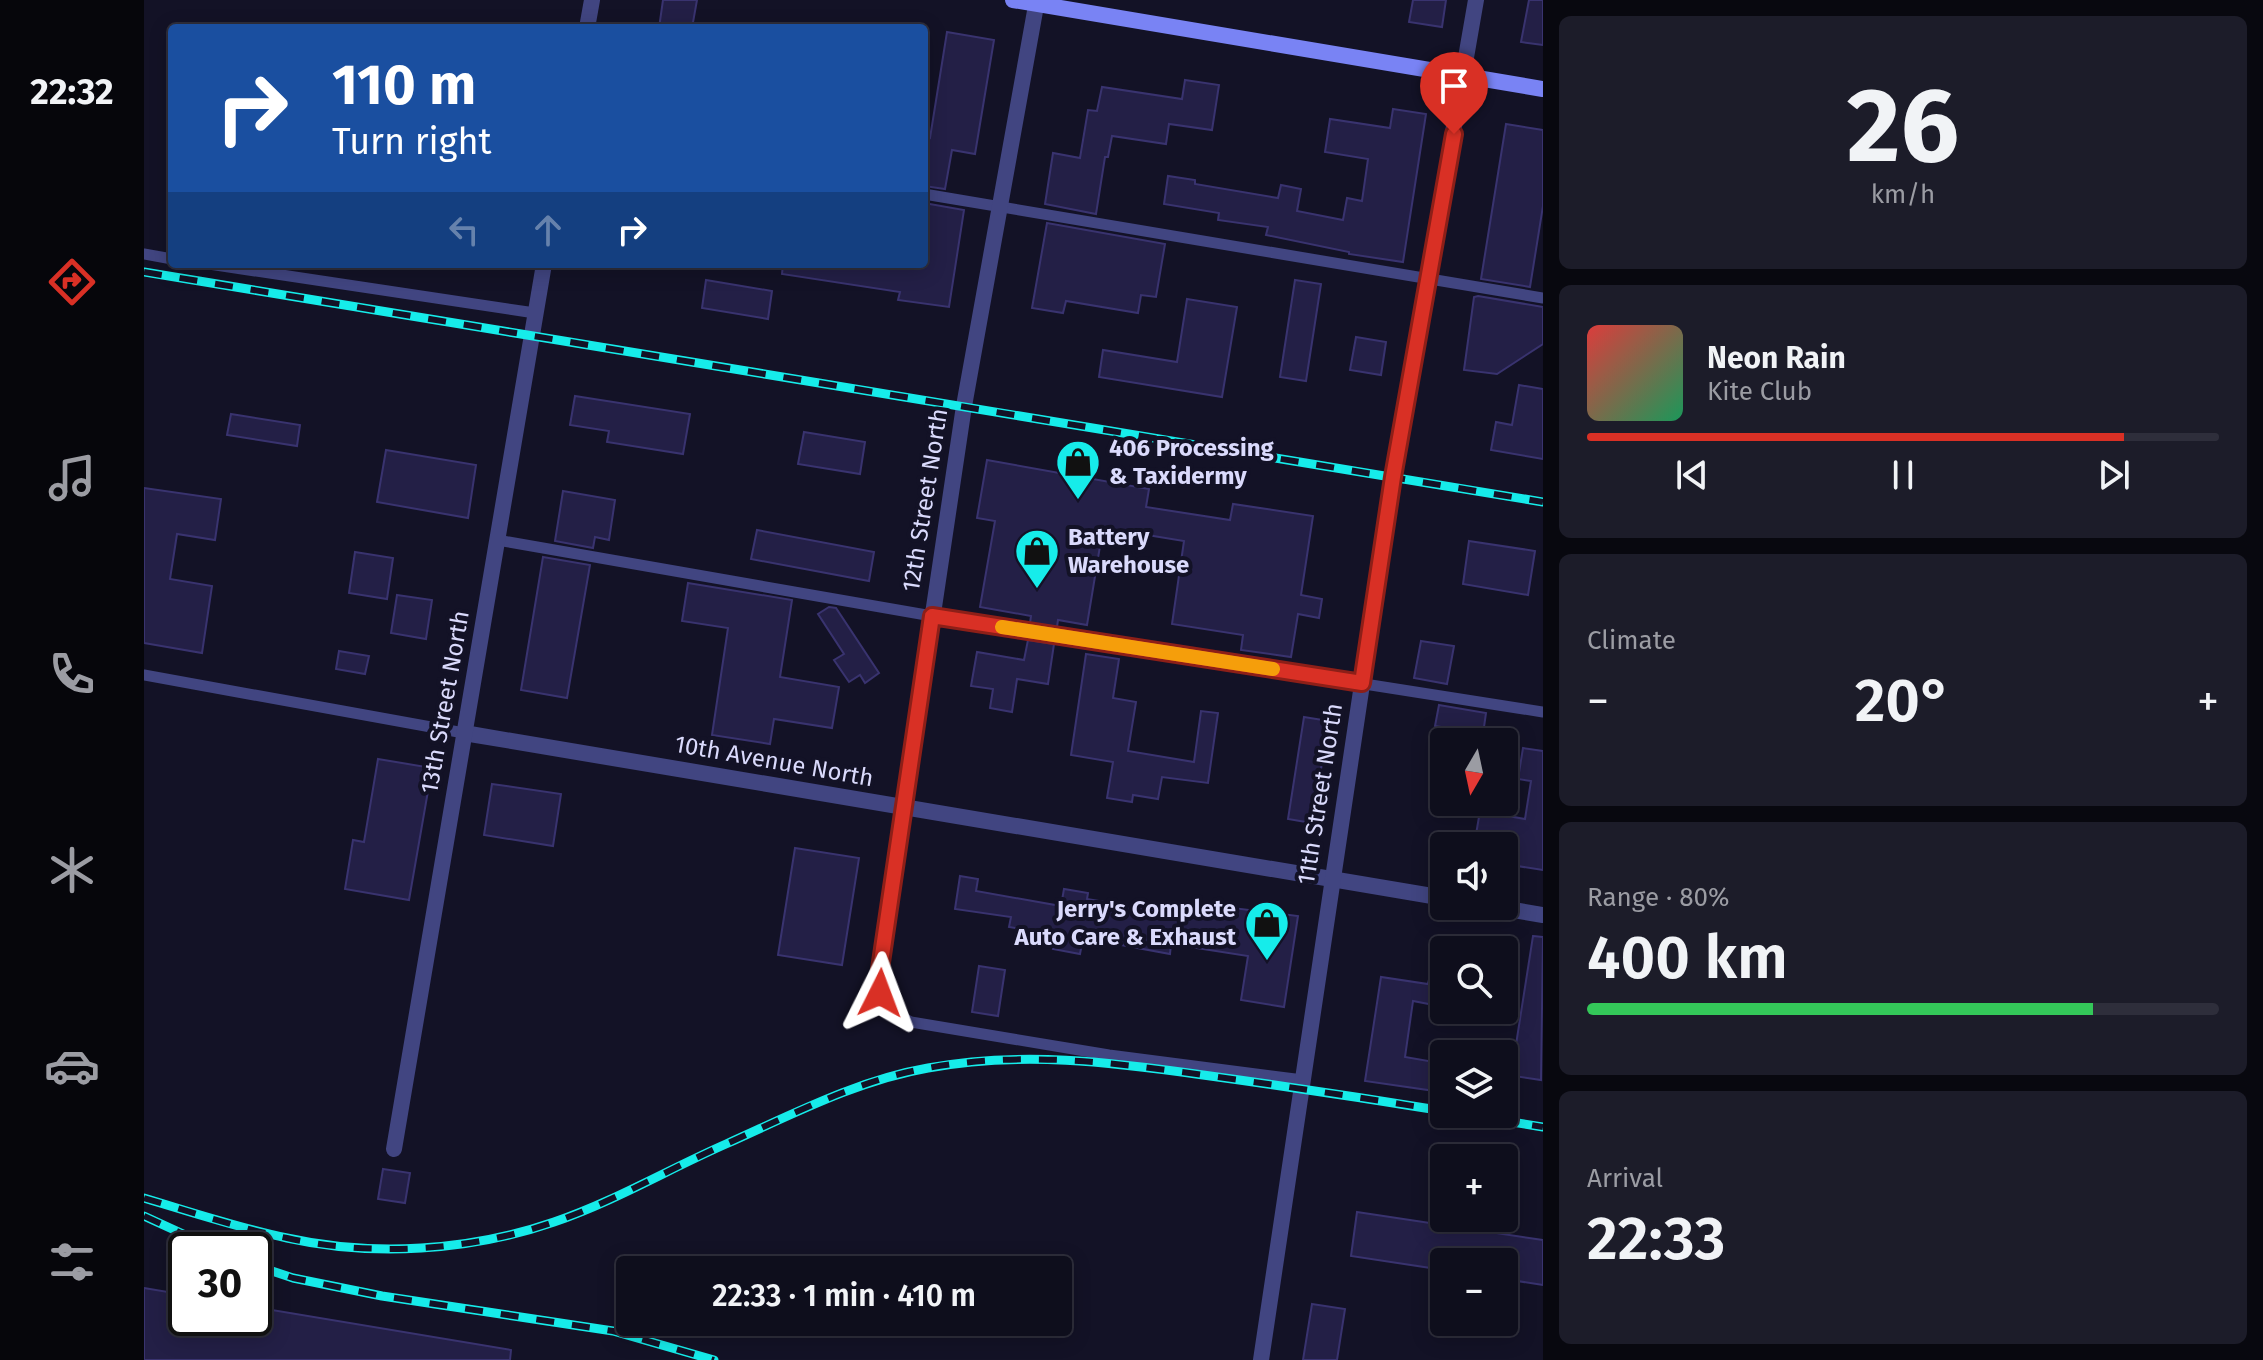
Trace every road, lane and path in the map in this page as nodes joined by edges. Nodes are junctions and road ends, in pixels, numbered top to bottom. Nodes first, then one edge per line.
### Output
1 (592, 0) edge
2 (1013, 0) edge
3 (1476, 0) edge
4 (1036, 2) edge
5 (588, 24) edge
6 (1464, 77) junction
7 (1543, 89) edge
8 (928, 195) edge
9 (1002, 206) junction
10 (144, 254) edge
11 (168, 258) edge
12 (236, 268) edge
13 (543, 268) edge
14 (1428, 278) junction
15 (1543, 298) edge
16 (535, 313) junction
17 (497, 540) junction
18 (932, 616) junction
19 (144, 675) edge
20 (1362, 683) junction
21 (1543, 712) edge
22 (464, 733) junction
23 (903, 807) junction
24 (1331, 879) junction
25 (1430, 896) edge
26 (1518, 911) edge
27 (1543, 915) edge
28 (887, 1010) joint
29 (1303, 1080) junction
30 (394, 1149) dead end
31 (1261, 1360) edge

1 - 5 street
2 - 4 street
3 - 6 street, 11th Street North
4 - 6 street
4 - 9 street, 12th Street North
6 - 7 street
6 - 14 street, 11th Street North
8 - 9 lane
9 - 14 lane
9 - 18 street, 12th Street North
10 - 11 lane
12 - 16 lane
13 - 16 street, 13th Street North
14 - 15 lane
14 - 20 street, 11th Street North
16 - 17 street, 13th Street North
17 - 18 lane
17 - 22 street, 13th Street North
18 - 20 lane
18 - 23 street, 12th Street North
19 - 22 lane, 10th Avenue North
20 - 21 lane
20 - 24 street, 11th Street North
22 - 23 street, 10th Avenue North
22 - 30 street, 13th Street North
23 - 24 street, 10th Avenue North
23 - 28 street, 12th Street North
24 - 25 street, 10th Avenue North
24 - 29 street, 11th Street North
26 - 27 street
28 - 29 lane
29 - 31 street, 11th Street North

